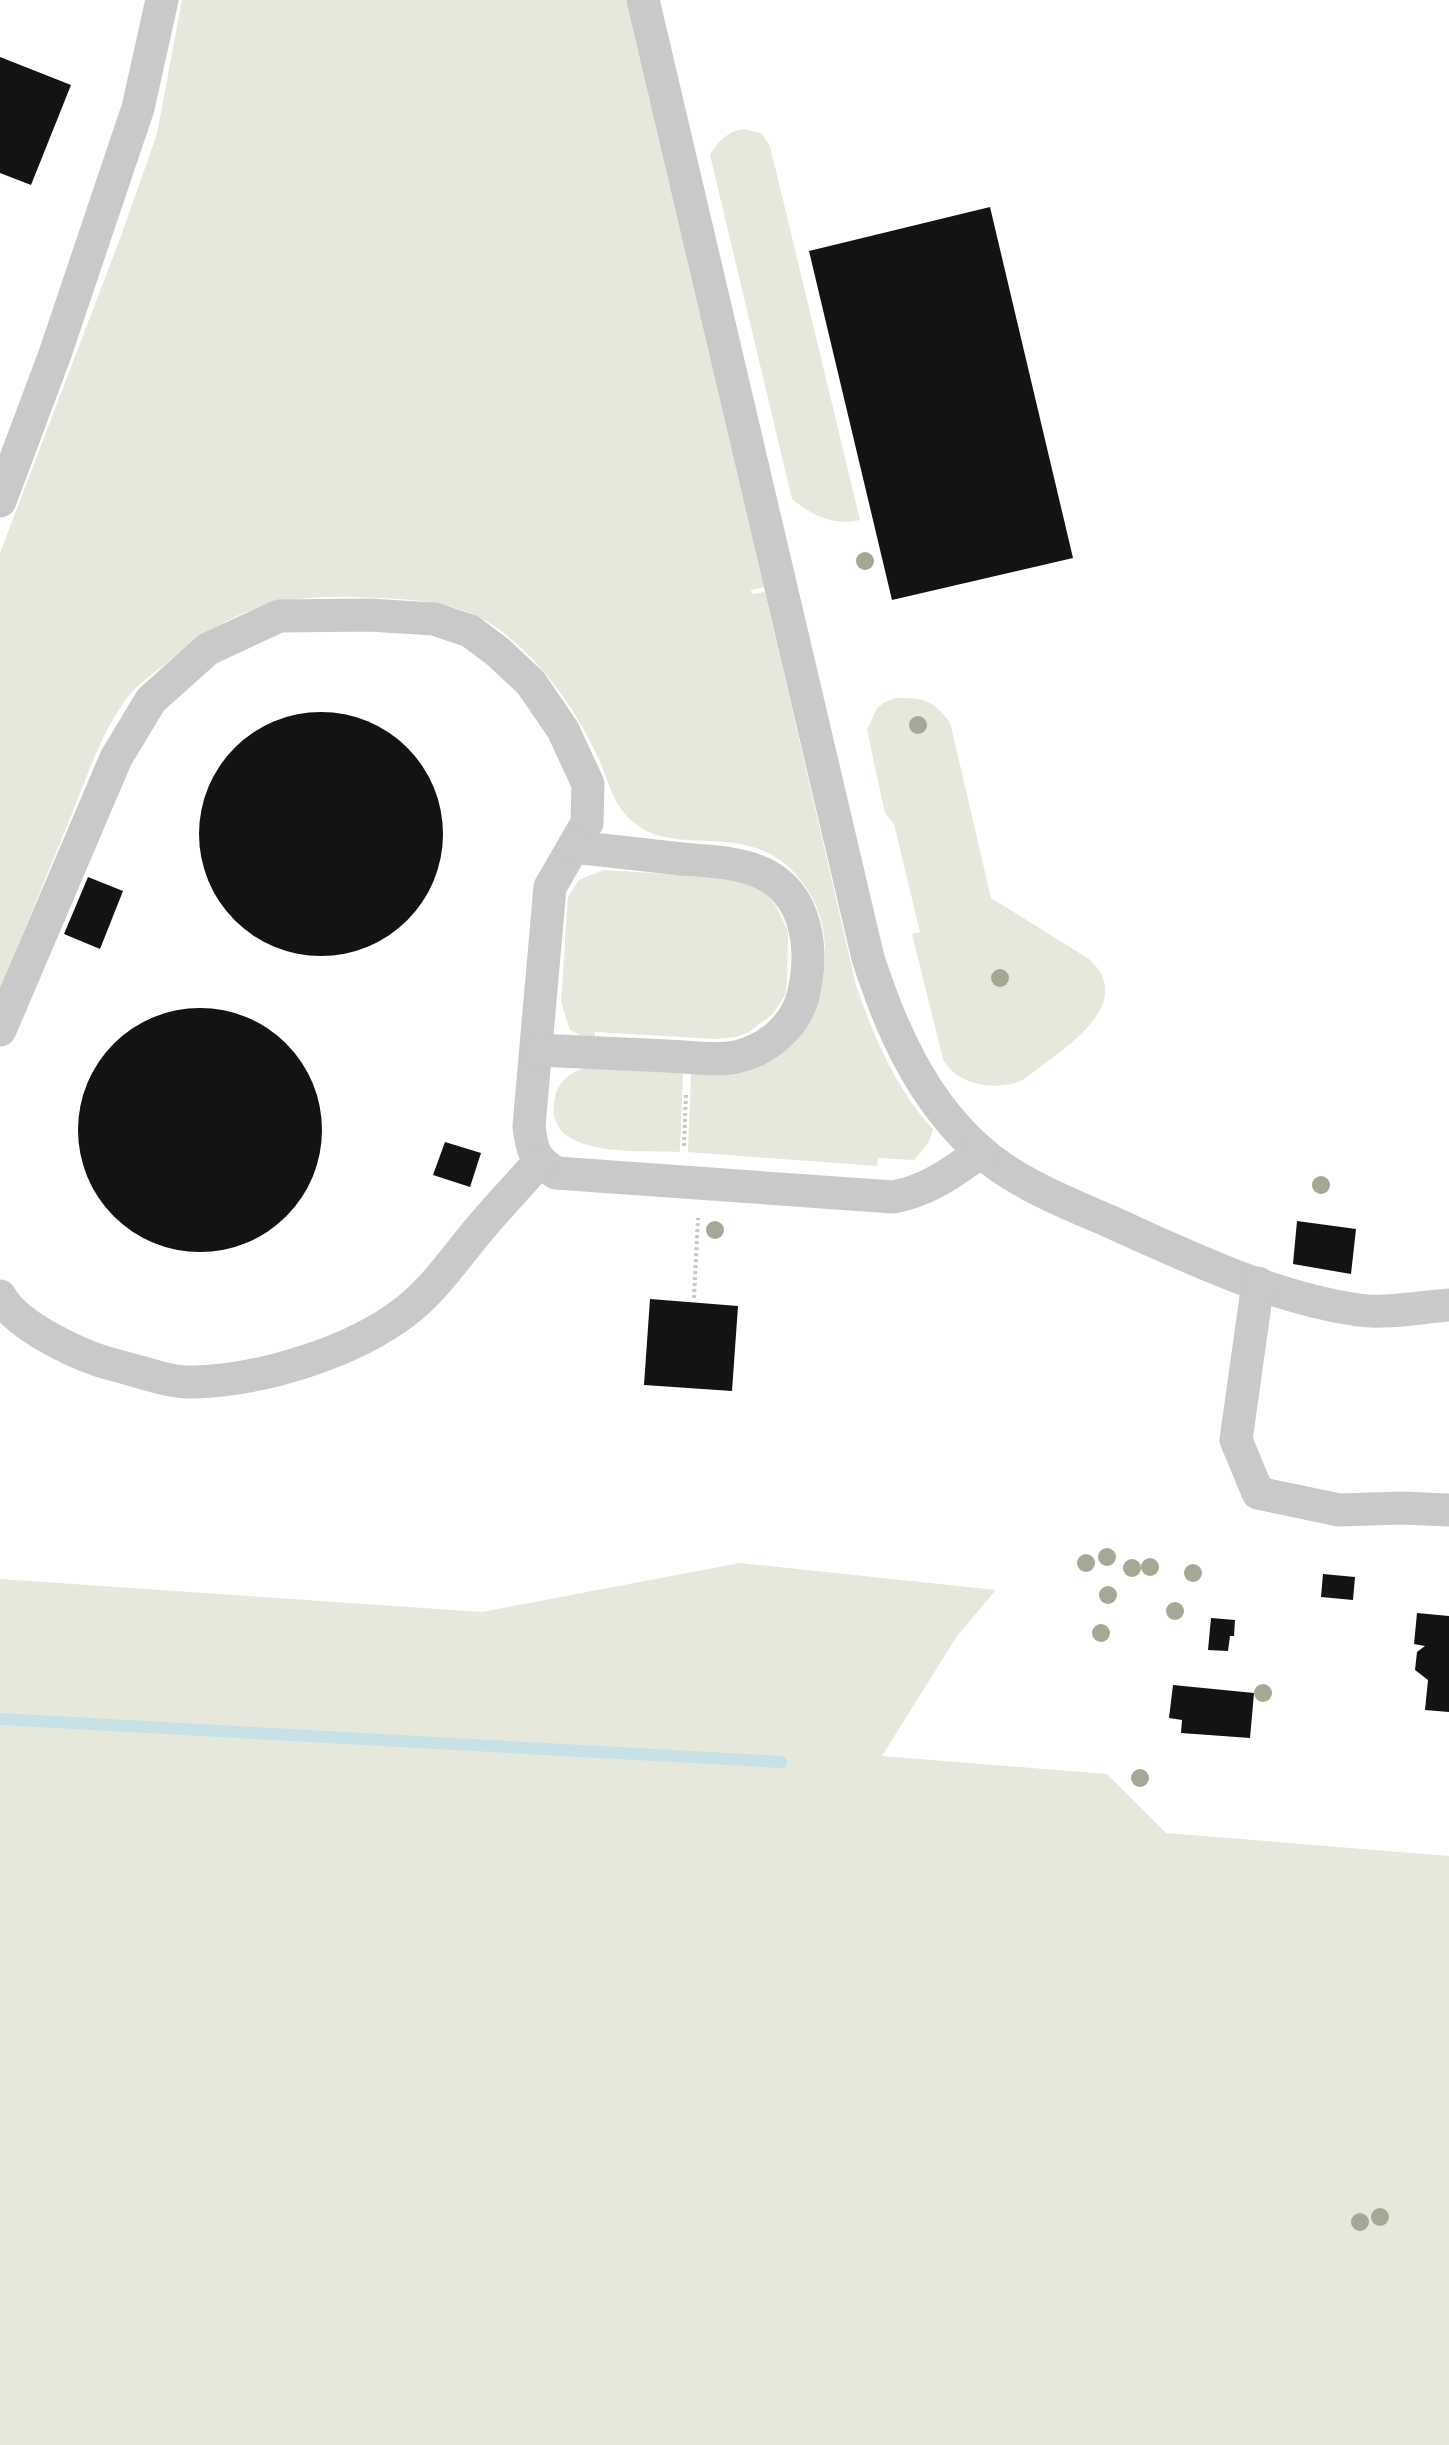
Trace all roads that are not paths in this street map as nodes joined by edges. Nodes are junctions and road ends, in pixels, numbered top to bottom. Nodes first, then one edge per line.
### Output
1 (162, 0) edge
2 (643, 0) edge
3 (0, 501) edge
4 (574, 847) junction
5 (0, 1030) edge
6 (537, 1050) junction
7 (981, 1152) junction
8 (539, 1162) junction
9 (1258, 1283) junction
10 (1, 1299) edge
11 (1449, 1305) edge
12 (1449, 1510) edge

1 - 3 lane
2 - 7 lane
4 - 5 lane
4 - 6 lane
4 - 6 lane
6 - 8 lane
7 - 8 lane
7 - 9 lane
8 - 10 lane
9 - 11 lane
9 - 12 lane

